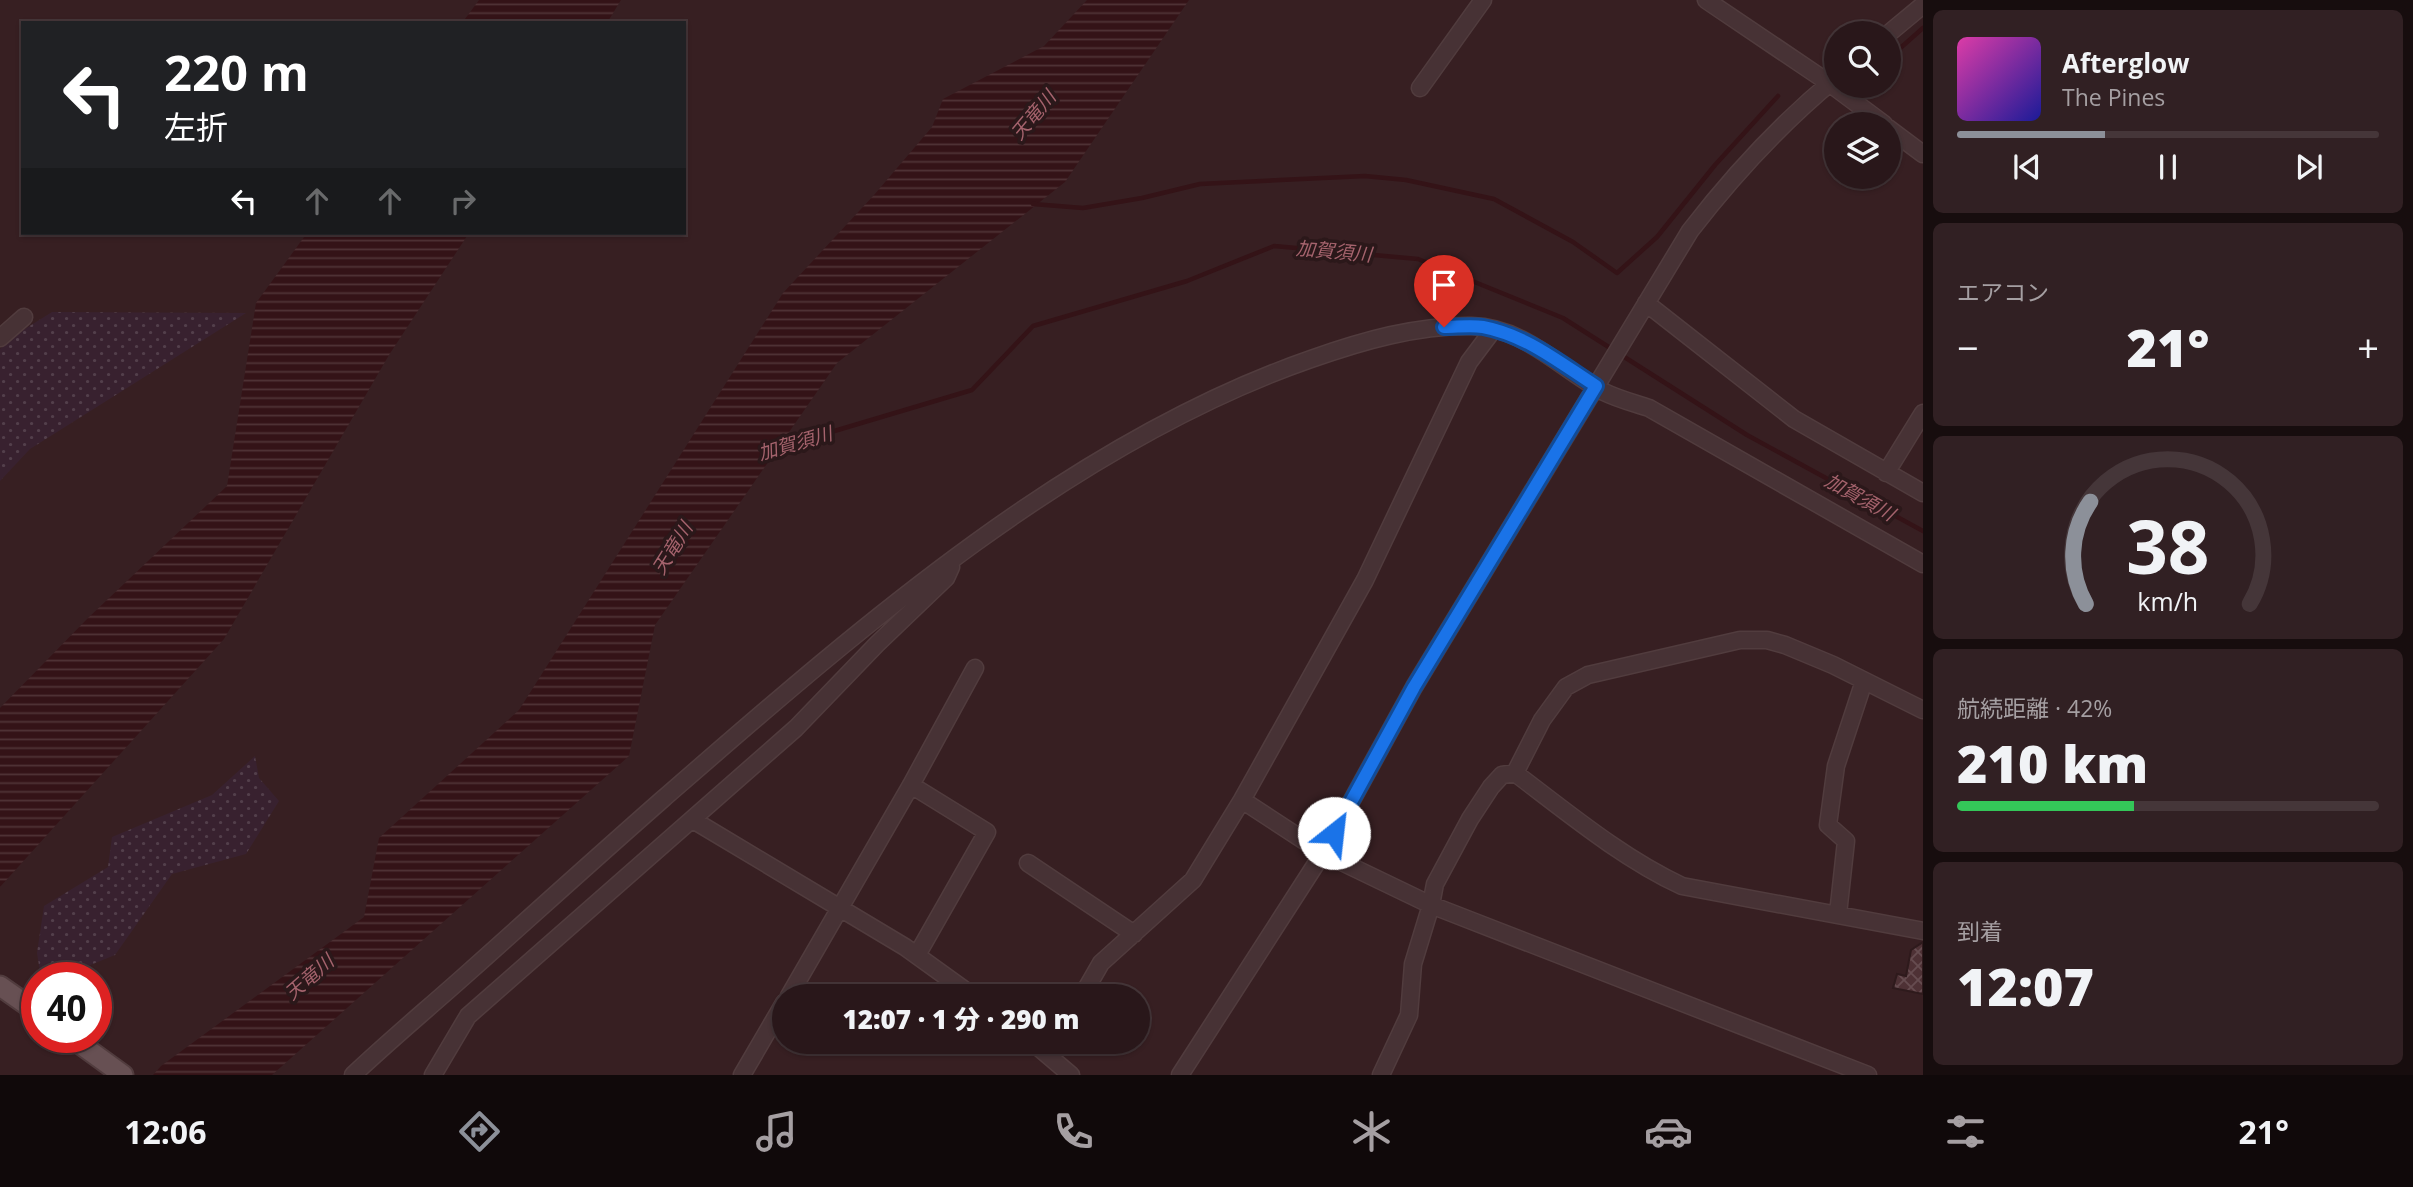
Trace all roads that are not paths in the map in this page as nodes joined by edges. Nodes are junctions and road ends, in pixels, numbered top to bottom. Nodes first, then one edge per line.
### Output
1 (1483, 0) edge
2 (1706, 0) edge
3 (1923, 5) edge
4 (1901, 23) edge
5 (1824, 74) edge
6 (1420, 88) dead end
7 (1824, 88) edge
8 (1854, 98) edge
9 (1870, 112) edge
10 (1901, 138) edge
11 (1923, 154) edge
12 (1648, 307) junction
13 (24, 317) dead end
14 (1493, 330) junction
15 (0, 338) edge
16 (1601, 385) junction
17 (1923, 413) edge
18 (1886, 472) junction
19 (1923, 493) edge
20 (954, 558) junction
21 (1923, 564) edge
22 (975, 668) dead end
23 (1864, 681) junction
24 (1923, 710) edge
25 (1515, 773) junction
26 (911, 785) junction
27 (1242, 800) junction
28 (693, 820) junction
29 (1322, 853) junction
30 (1028, 863) dead end
31 (1431, 905) junction
32 (841, 906) junction
33 (1838, 914) junction
34 (1923, 930) edge
35 (1134, 934) junction
36 (917, 956) junction
37 (796, 984) edge
38 (956, 984) edge
39 (1089, 984) edge
40 (0, 986) edge
41 (21, 1001) edge
42 (772, 1024) edge
43 (93, 1053) edge
44 (1051, 1058) edge
45 (123, 1075) edge
46 (352, 1075) edge
47 (433, 1075) edge
48 (742, 1075) edge
49 (1071, 1075) edge
50 (1180, 1075) edge
51 (1381, 1075) edge
52 (1868, 1075) edge

1 - 6 street
2 - 5 street
3 - 4 street
7 - 12 street
8 - 9 street
10 - 11 street
12 - 16 street
12 - 18 street
13 - 15 street
14 - 16 street
14 - 20 street
14 - 27 street
16 - 21 street
16 - 29 street
17 - 18 street
18 - 19 street
20 - 28 street
20 - 46 street
22 - 26 street
23 - 24 street
23 - 25 street
23 - 33 street
25 - 31 street
25 - 33 street
26 - 32 street
26 - 36 street
27 - 29 street
27 - 35 street
28 - 32 street
28 - 47 street
29 - 31 street
29 - 50 street
30 - 35 street
31 - 51 street
31 - 52 street
32 - 36 street
32 - 37 street
33 - 34 street
35 - 39 street
36 - 38 street
40 - 41 main road
42 - 48 street
43 - 45 main road
44 - 49 street

